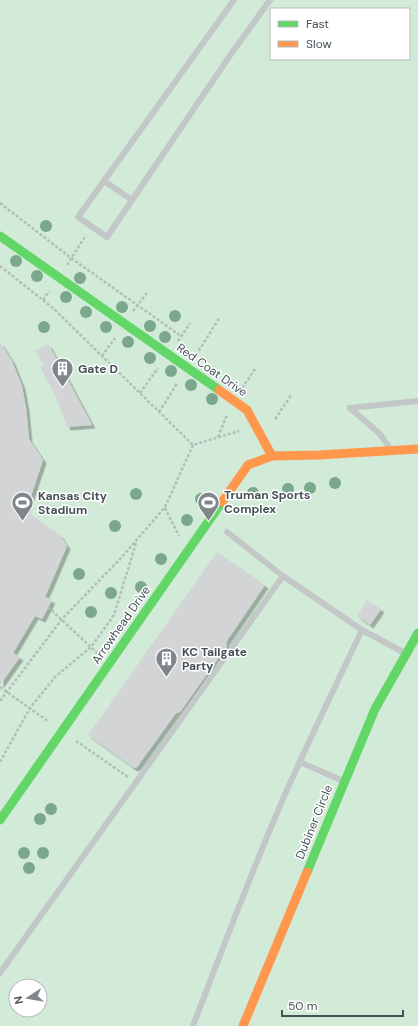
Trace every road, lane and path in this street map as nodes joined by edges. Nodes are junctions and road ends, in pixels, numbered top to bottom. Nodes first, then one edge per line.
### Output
1 (234, 0) edge
2 (266, 1) edge
3 (104, 181) junction
4 (132, 200) junction
5 (0, 203) edge
6 (89, 232) dead end
7 (0, 236) edge
8 (71, 258) junction
9 (0, 266) edge
10 (64, 270) dead end
11 (147, 293) dead end
12 (138, 304) junction
13 (130, 317) dead end
14 (220, 317) dead end
15 (190, 323) dead end
16 (181, 336) junction
17 (116, 337) dead end
18 (177, 342) dead end
19 (102, 356) junction
20 (193, 360) dead end
21 (158, 367) dead end
22 (255, 368) dead end
23 (179, 381) dead end
24 (140, 393) junction
25 (238, 393) dead end
26 (292, 394) dead end
27 (418, 401) edge
28 (159, 412) junction
29 (228, 414) dead end
30 (275, 419) dead end
31 (241, 430) dead end
32 (218, 437) junction
33 (193, 445) junction
34 (418, 449) edge
35 (391, 450) junction
36 (272, 456) junction
37 (165, 507) junction
38 (227, 532) dead end
39 (137, 540) junction
40 (187, 552) junction
41 (283, 576) junction
42 (48, 607) dead end
43 (62, 619) junction
44 (362, 630) junction
45 (418, 633) edge
46 (91, 647) junction
47 (98, 654) dead end
48 (407, 654) junction
49 (0, 688) edge
50 (7, 691) junction
51 (0, 701) edge
52 (30, 708) junction
53 (49, 722) dead end
54 (74, 740) dead end
55 (0, 762) edge
56 (300, 762) junction
57 (136, 782) junction
58 (344, 782) junction
59 (0, 820) edge
60 (0, 973) edge
61 (193, 1026) edge
62 (243, 1026) edge

1 - 3 lane
2 - 4 lane
3 - 4 lane
3 - 4 lane
5 - 8 path
6 - 8 path
7 - 36 street, Red Coat Drive
8 - 10 path
8 - 12 path
9 - 19 path
11 - 12 path
12 - 13 path
12 - 16 path
14 - 20 path
15 - 16 path
16 - 18 path
17 - 19 path
19 - 24 path
21 - 24 path
22 - 25 path
23 - 28 path
24 - 28 path
26 - 30 path
27 - 35 lane
28 - 33 path
29 - 32 path
31 - 32 path
32 - 33 path
33 - 37 path
34 - 35 street
35 - 36 street
36 - 40 street, Arrowhead Drive
37 - 39 path
37 - 40 path
38 - 41 lane
39 - 43 path
39 - 46 path
40 - 59 street, Arrowhead Drive
41 - 44 lane
41 - 57 lane
42 - 43 path
43 - 46 path
43 - 50 path
44 - 48 lane
44 - 56 lane
45 - 48 street, Dubiner Circle
46 - 47 path
46 - 52 path
48 - 58 street, Dubiner Circle
49 - 50 path
50 - 51 path
50 - 52 path
52 - 53 path
52 - 55 path
54 - 57 path
56 - 58 lane
56 - 61 lane
57 - 60 lane
58 - 62 street, Dubiner Circle

